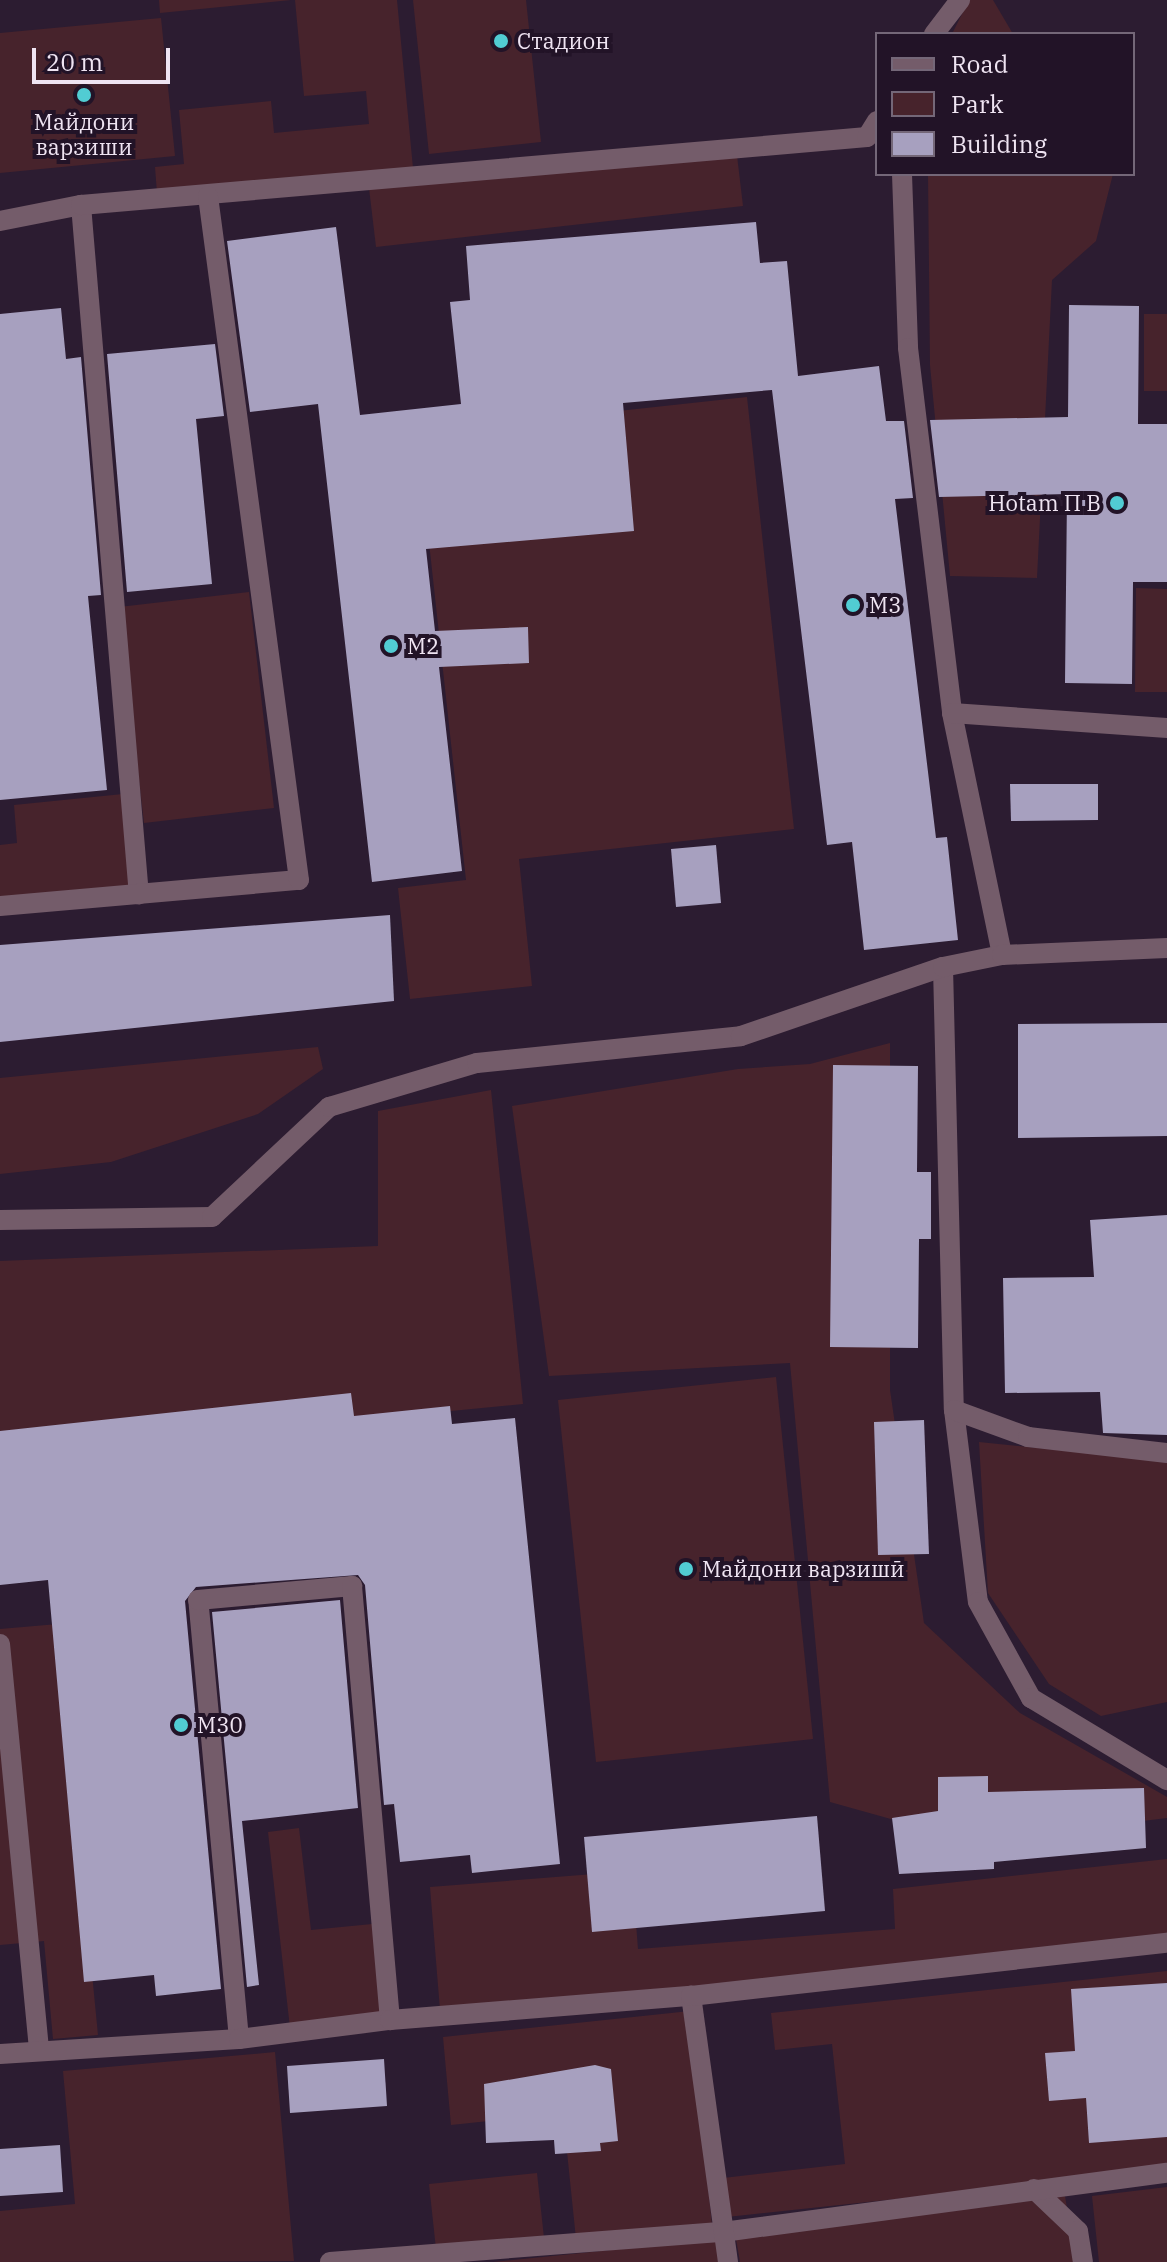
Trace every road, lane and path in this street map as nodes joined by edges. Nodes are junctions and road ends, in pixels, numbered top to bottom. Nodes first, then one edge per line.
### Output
1 (960, 0) edge
2 (936, 32) edge
3 (875, 124) edge
4 (902, 176) edge
5 (208, 196) junction
6 (81, 205) junction
7 (0, 221) edge
8 (952, 713) junction
9 (1167, 728) edge
10 (139, 895) junction
11 (0, 906) edge
12 (1167, 948) edge
13 (1002, 955) junction
14 (943, 967) junction
15 (0, 1220) edge
16 (954, 1410) junction
17 (1167, 1453) edge
18 (0, 1644) edge
19 (1167, 1780) edge
20 (1167, 1943) edge
21 (691, 1996) junction
22 (390, 2020) junction
23 (239, 2039) junction
24 (39, 2050) junction
25 (0, 2054) edge
26 (1167, 2173) edge
27 (1034, 2189) junction
28 (723, 2232) junction
29 (427, 2260) edge
30 (330, 2262) edge
31 (728, 2262) edge
32 (1083, 2262) edge

1 - 2 lane
3 - 5 lane
4 - 8 lane
5 - 6 lane
5 - 10 lane
6 - 7 lane
6 - 10 lane
8 - 9 lane
8 - 13 lane
10 - 11 lane
12 - 13 lane
13 - 14 lane
14 - 15 lane
14 - 16 lane
16 - 17 lane
16 - 19 lane
18 - 24 lane
20 - 21 lane
21 - 22 lane
21 - 28 lane
22 - 23 lane
22 - 23 lane
23 - 24 lane
24 - 25 lane
26 - 27 lane
27 - 28 lane
27 - 32 lane
28 - 29 lane
28 - 31 lane
29 - 30 lane

